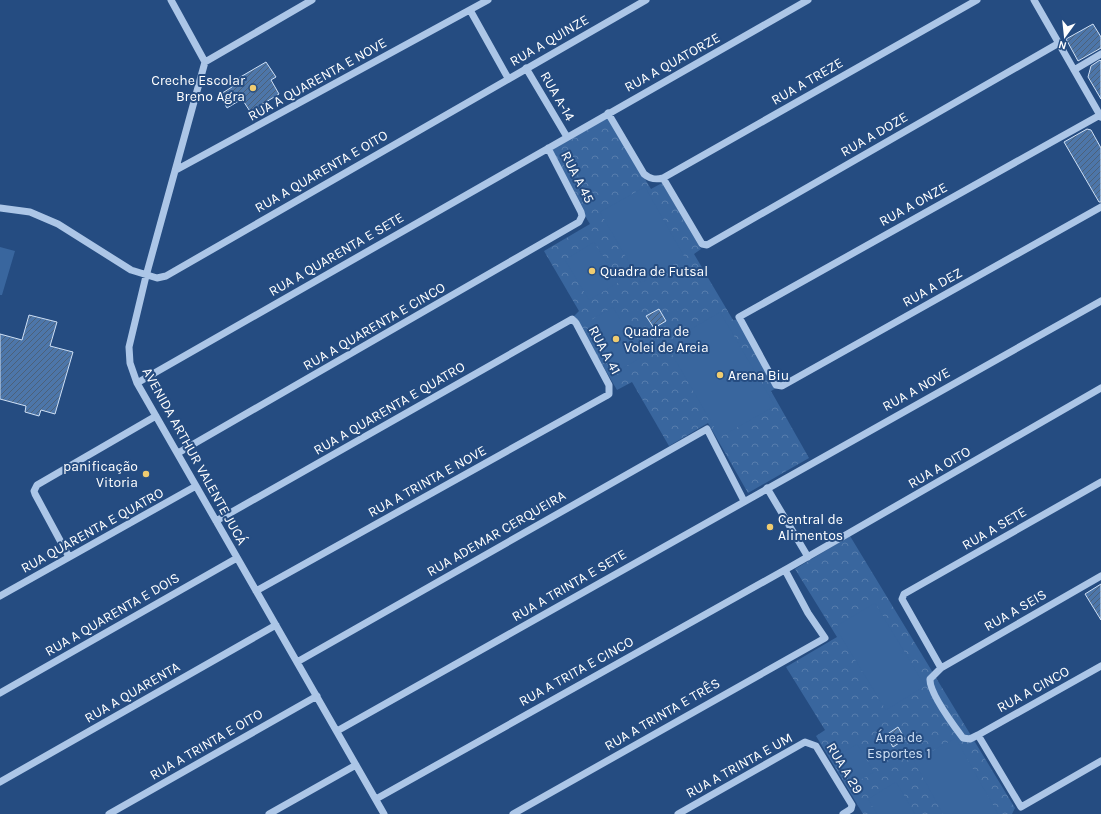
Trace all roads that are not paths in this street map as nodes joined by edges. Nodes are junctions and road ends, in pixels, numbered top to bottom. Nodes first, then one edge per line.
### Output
1 (171, 0) edge
2 (312, 0) edge
3 (646, 0) edge
4 (808, 0) edge
5 (977, 0) edge
6 (1034, 0) edge
7 (485, 1) edge
8 (470, 10) junction
9 (1059, 43) junction
10 (1101, 54) edge
11 (205, 62) junction
12 (526, 68) junction
13 (1074, 70) junction
14 (508, 78) junction
15 (608, 113) junction
16 (1100, 116) edge
17 (567, 137) junction
18 (548, 148) junction
19 (176, 170) junction
20 (663, 178) junction
21 (1101, 207) edge
22 (0, 208) edge
23 (582, 219) joint
24 (146, 276) junction
25 (1101, 301) edge
26 (574, 320) joint
27 (136, 383) junction
28 (776, 385) joint
29 (1101, 388) edge
30 (609, 394) joint
31 (156, 416) junction
32 (178, 454) junction
33 (1101, 482) edge
34 (196, 486) junction
35 (767, 488) junction
36 (744, 501) junction
37 (216, 521) junction
38 (69, 557) junction
39 (808, 557) junction
40 (237, 558) junction
41 (787, 568) junction
42 (1101, 576) edge
43 (256, 591) junction
44 (0, 596) edge
45 (276, 625) junction
46 (297, 662) junction
47 (1101, 666) edge
48 (941, 668) junction
49 (0, 693) edge
50 (317, 696) junction
51 (337, 731) junction
52 (978, 735) junction
53 (813, 744) joint
54 (1101, 761) edge
55 (356, 765) junction
56 (0, 782) edge
57 (376, 799) junction
58 (109, 814) edge
59 (269, 814) edge
60 (384, 814) edge
61 (513, 814) edge
62 (678, 814) edge
63 (842, 814) edge

1 - 11 street
2 - 11 street
3 - 12 street, RUA A QUINZE
4 - 15 street, RUA A QUATORZE
5 - 20 street, RUA A TREZE
6 - 9 street
7 - 8 street, RUA A QUARENTA E NOVE
8 - 14 street
8 - 19 street, RUA A QUARENTA E NOVE
9 - 13 street
9 - 20 street, RUA A DOZE
10 - 13 street
11 - 19 street, AVENIDA ARTHUR VALENTE JUCÁ
12 - 14 street, RUA A QUINZE
12 - 17 street, RUA A-14
13 - 16 street
14 - 24 street, RUA A QUARENTA E OITO
15 - 17 street, RUA A QUATORZE
15 - 20 street, RUA A TREZE
16 - 28 street, RUA A ONZE
17 - 18 street, RUA A QUATORZE
18 - 23 street, RUA A 45
18 - 27 street, RUA A QUARENTA E SETE
19 - 24 street, AVENIDA ARTHUR VALENTE JUCÁ
21 - 28 street, RUA A DEZ
22 - 24 street
23 - 32 street, RUA A QUARENTA E CINCO
24 - 27 street, AVENIDA ARTHUR VALENTE JUCÁ
25 - 35 street, RUA A NOVE
26 - 30 street, RUA A 41
26 - 37 street, RUA A QUARENTA E QUATRO
27 - 31 street, AVENIDA ARTHUR VALENTE JUCÁ
29 - 39 street, RUA A OITO
30 - 43 street, RUA A TRINTA E NOVE
31 - 32 street, AVENIDA ARTHUR VALENTE JUCÁ
31 - 38 street
32 - 34 street, AVENIDA ARTHUR VALENTE JUCÁ
33 - 48 street, RUA A SETE
34 - 37 street, AVENIDA ARTHUR VALENTE JUCÁ
34 - 38 street, RUA QUARENTA E QUATRO
35 - 36 street, RUA A NOVE
35 - 39 street
36 - 46 street, RUA ADEMAR CERQUEIRA
36 - 51 street, RUA A TRINTA E SETE
37 - 40 street, AVENIDA ARTHUR VALENTE JUCÁ
38 - 44 street, RUA QUARENTA E QUATRO
39 - 41 street, RUA A OITO
40 - 43 street, AVENIDA ARTHUR VALENTE JUCÁ
40 - 49 street, RUA A QUARENTA E DOIS
41 - 57 street, RUA A TRITA E CINCO
41 - 61 street, RUA A TRINTA E TRÊS
42 - 48 street, RUA A SEIS
43 - 45 street, AVENIDA ARTHUR VALENTE JUCÁ
45 - 46 street, AVENIDA ARTHUR VALENTE JUCÁ
45 - 56 street, RUA A QUARENTA
46 - 50 street, AVENIDA ARTHUR VALENTE JUCÁ
47 - 52 street, RUA A CINCO
48 - 52 street
50 - 51 street, AVENIDA ARTHUR VALENTE JUCÁ
50 - 58 street, RUA A TRINTA E OITO
51 - 55 street, AVENIDA ARTHUR VALENTE JUCÁ
52 - 54 street
53 - 62 street, RUA A TRINTA E UM
53 - 63 street, RUA A 29
55 - 57 street, AVENIDA ARTHUR VALENTE JUCÁ
55 - 59 street
57 - 60 street, AVENIDA ARTHUR VALENTE JUCÁ

